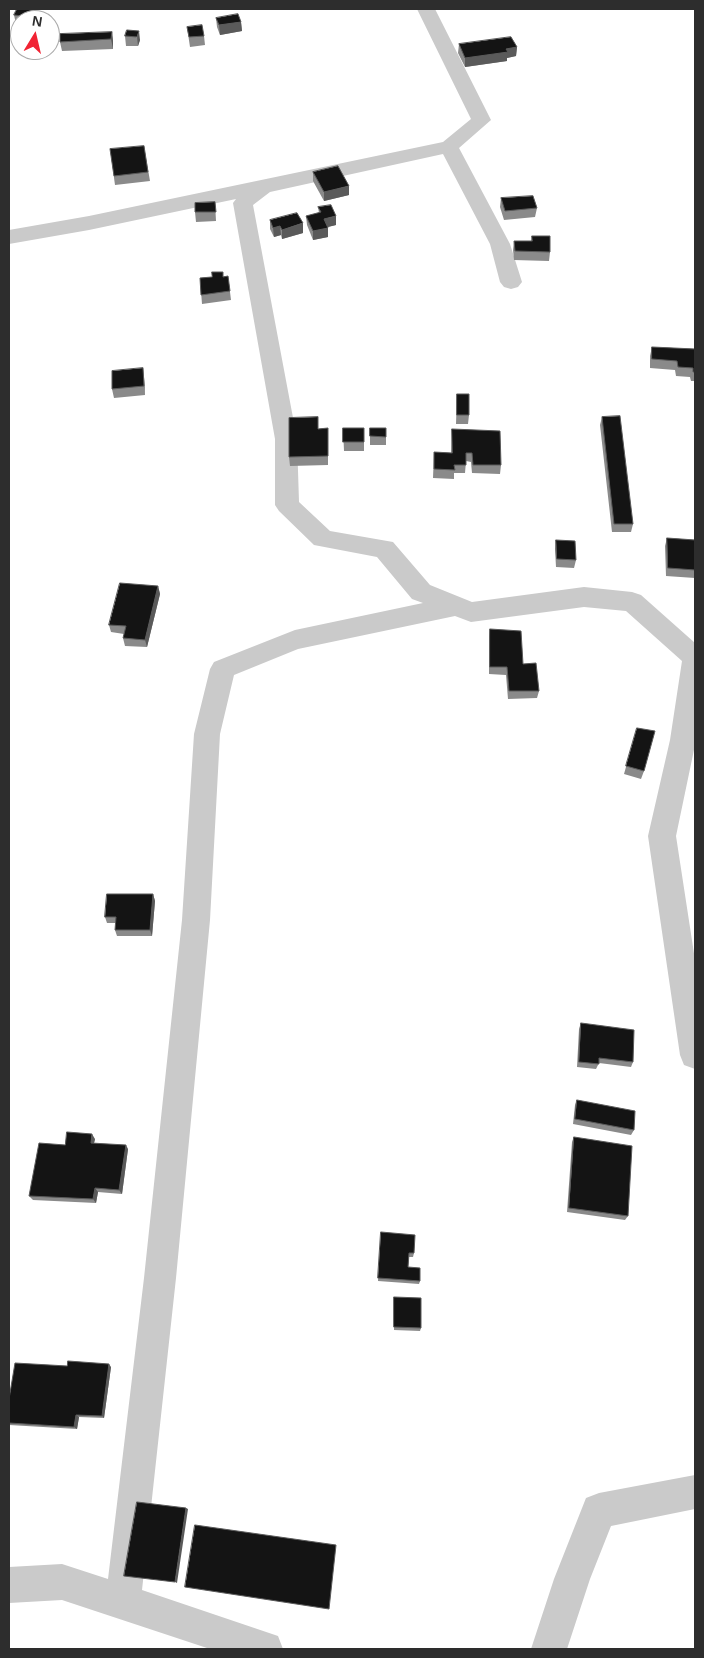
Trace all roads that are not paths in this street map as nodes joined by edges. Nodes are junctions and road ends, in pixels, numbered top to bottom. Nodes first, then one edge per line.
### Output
1 (426, 9) edge
2 (449, 147) junction
3 (263, 187) junction
4 (9, 237) edge
5 (511, 282) dead end
6 (457, 606) junction
7 (695, 1055) edge
8 (695, 1492) edge
9 (9, 1585) edge
10 (123, 1602) junction
11 (266, 1649) edge
12 (549, 1649) edge

1 - 2 street
2 - 3 street
2 - 5 street
3 - 4 street
3 - 6 street
6 - 7 street
6 - 10 street
8 - 12 street
9 - 10 street
10 - 11 street

